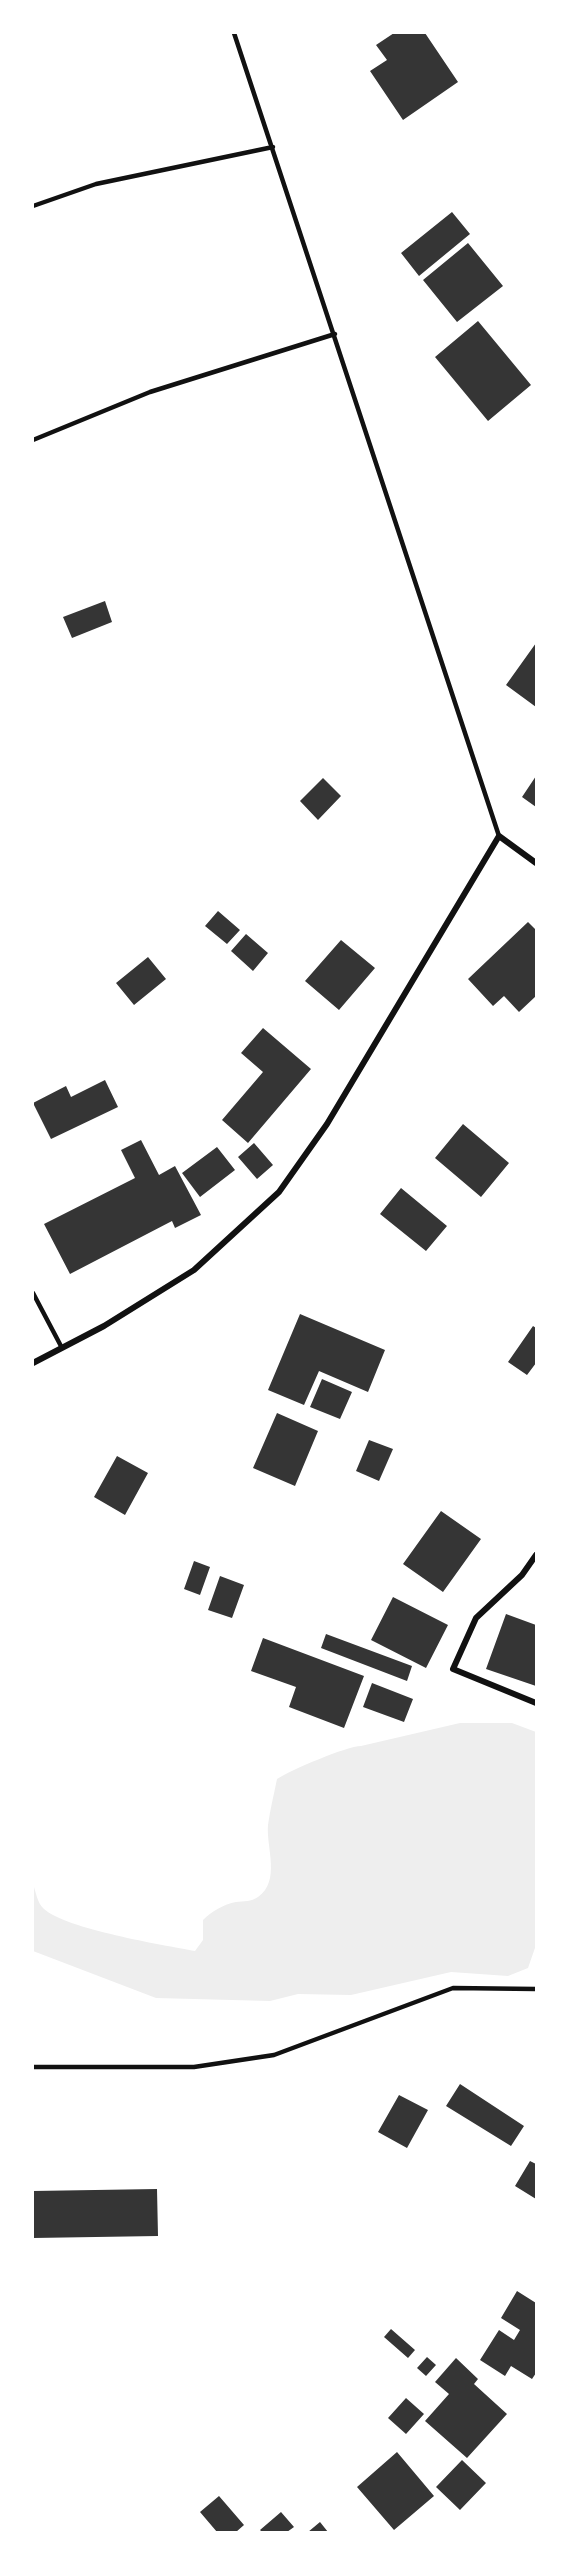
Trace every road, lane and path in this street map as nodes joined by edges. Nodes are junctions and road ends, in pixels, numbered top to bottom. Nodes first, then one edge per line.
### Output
1 (234, 33) edge
2 (273, 147) junction
3 (33, 206) edge
4 (334, 334) junction
5 (33, 440) edge
6 (499, 836) junction
7 (536, 863) edge
8 (33, 1293) edge
9 (62, 1348) junction
10 (33, 1363) edge
11 (536, 1555) edge
12 (536, 1703) edge
13 (536, 1989) edge
14 (33, 2067) edge

1 - 2 lane
2 - 3 lane
2 - 4 lane
4 - 5 lane
4 - 6 lane
6 - 7 street
6 - 9 street
8 - 9 lane
9 - 10 street
11 - 12 street
13 - 14 lane

